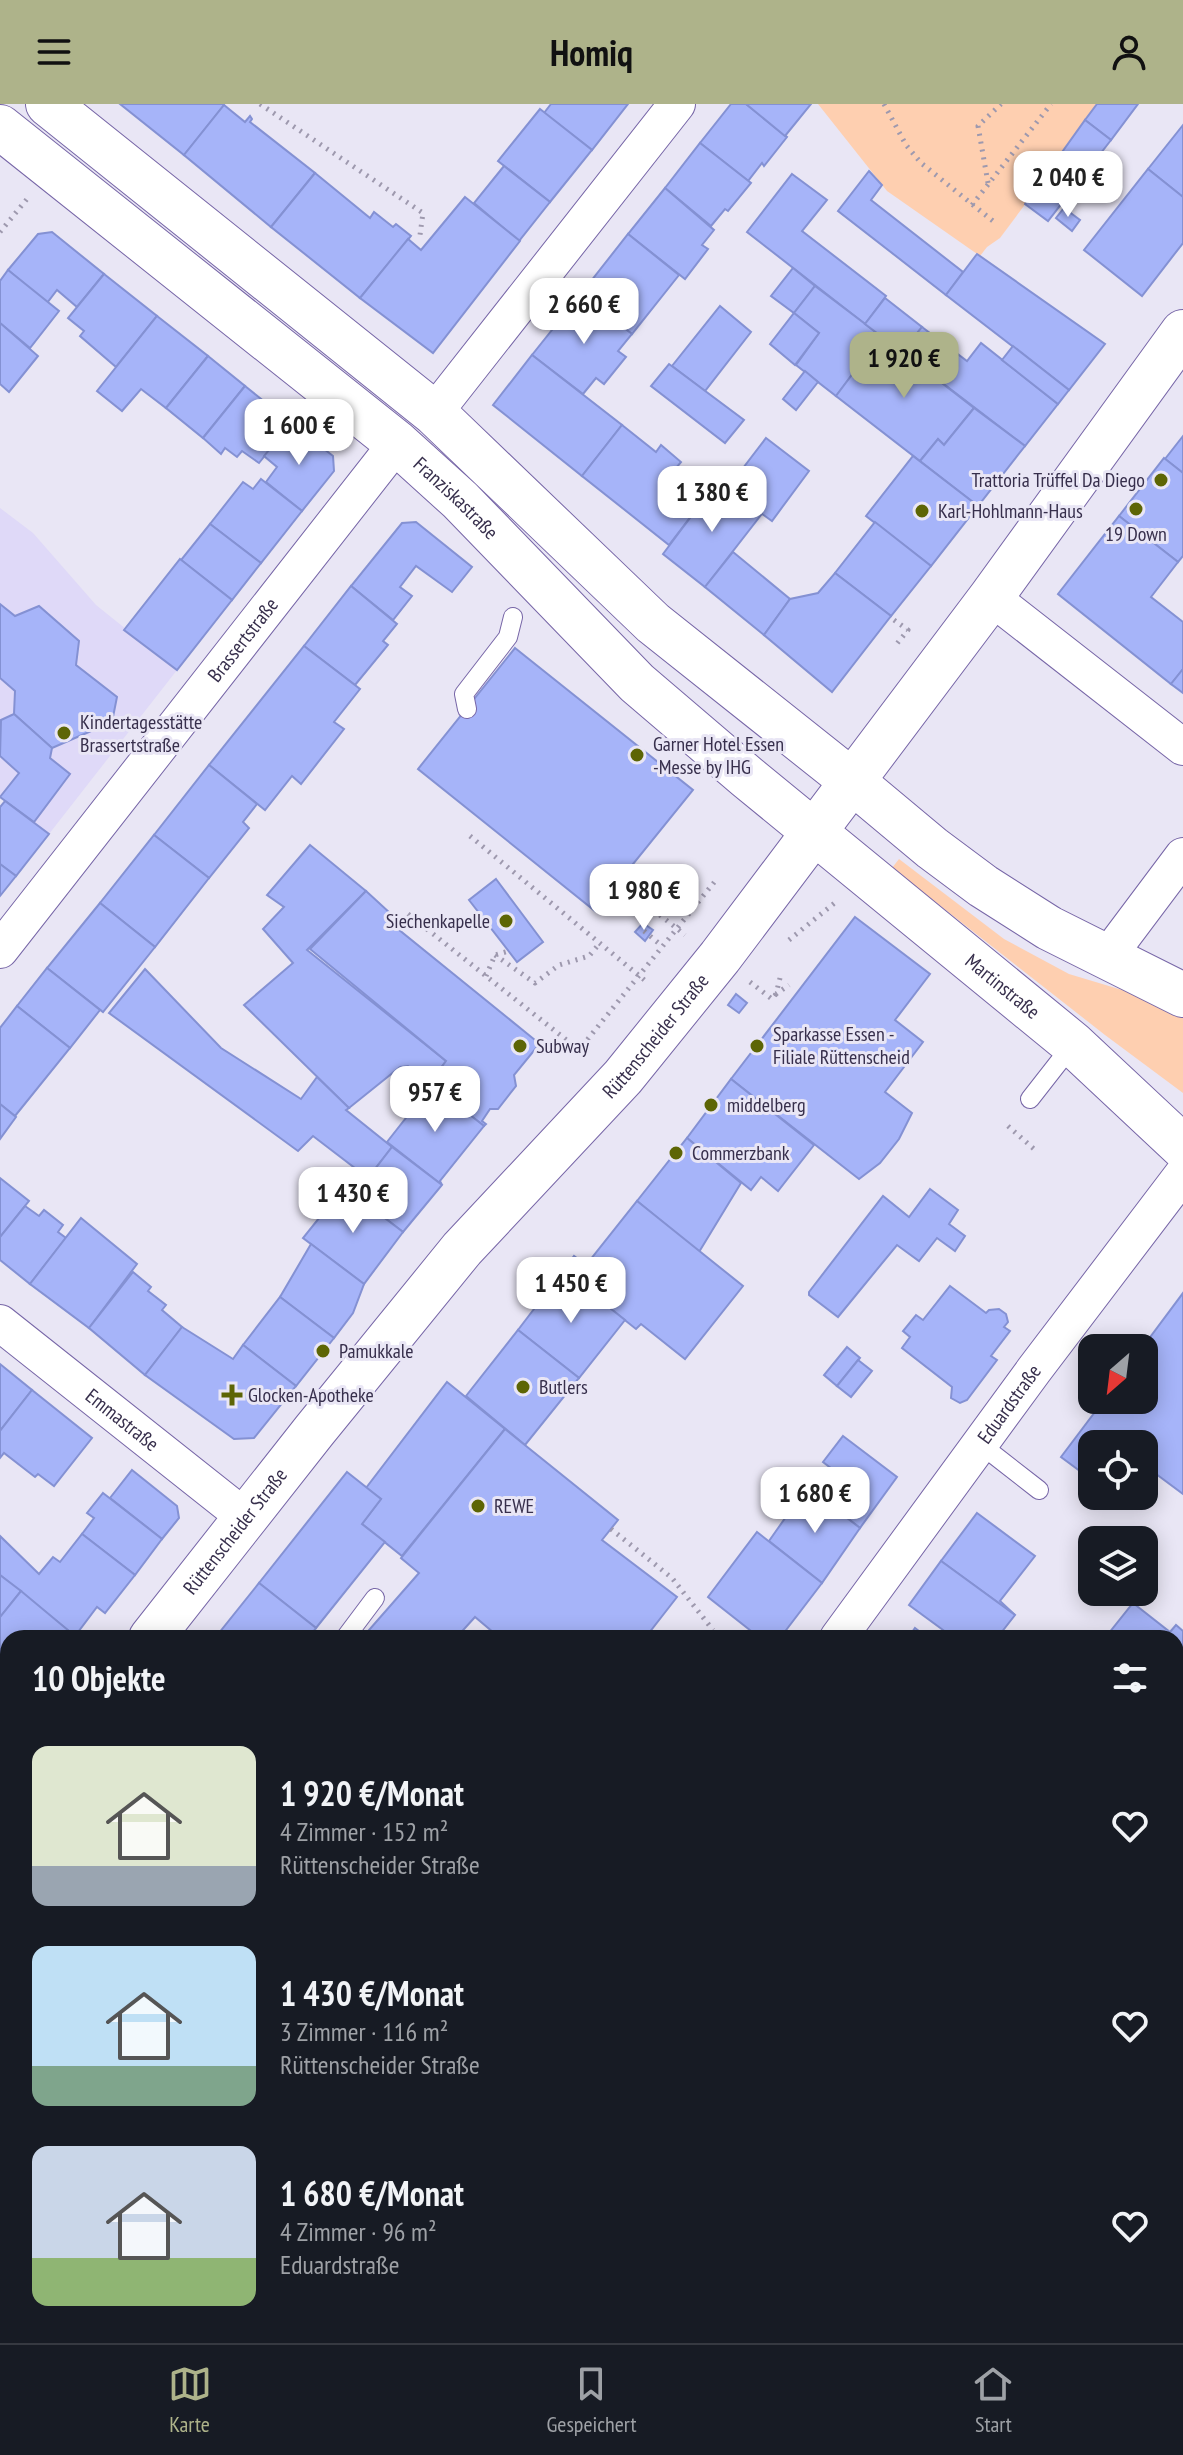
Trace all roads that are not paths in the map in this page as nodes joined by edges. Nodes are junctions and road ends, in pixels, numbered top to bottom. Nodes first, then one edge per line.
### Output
1 (48, 104) edge
2 (677, 104) edge
3 (0, 127) edge
4 (1183, 332) edge
5 (434, 413) junction
6 (397, 443) junction
7 (991, 597) junction
8 (513, 617) dead end
9 (467, 709) dead end
10 (1183, 747) edge
11 (853, 782) junction
12 (815, 832) junction
13 (1183, 856) edge
14 (0, 950) edge
15 (1108, 956) junction
16 (1183, 995) edge
17 (1073, 1044) junction
18 (1030, 1099) dead end
19 (1183, 1147) edge
20 (1183, 1174) edge
21 (0, 1323) edge
22 (980, 1444) junction
23 (1039, 1490) dead end
24 (246, 1518) junction
25 (375, 1598) dead end
26 (157, 1630) edge
27 (351, 1630) edge
28 (844, 1630) edge

1 - 5 main road
2 - 5 street
3 - 6 main road, Franziskastraße
4 - 7 main road, Rüttenscheider Straße
5 - 11 main road
6 - 12 main road, Franziskastraße
6 - 14 street, Brassertstraße
7 - 10 street
7 - 11 main road, Rüttenscheider Straße
8 - 9 lane
11 - 12 main road, Rüttenscheider Straße
11 - 15 main road
12 - 17 main road, Martinstraße
12 - 24 main road, Rüttenscheider Straße
13 - 15 street
15 - 16 main road
17 - 18 lane
17 - 19 main road, Martinstraße
20 - 22 street, Eduardstraße
21 - 24 street, Emmastraße
22 - 23 lane
22 - 28 street, Eduardstraße
24 - 26 main road, Rüttenscheider Straße
25 - 27 lane

